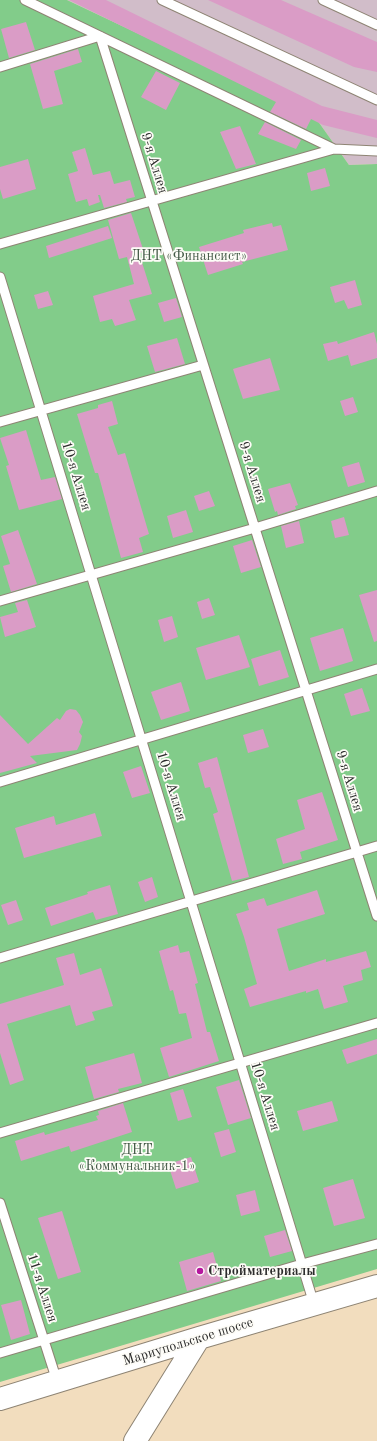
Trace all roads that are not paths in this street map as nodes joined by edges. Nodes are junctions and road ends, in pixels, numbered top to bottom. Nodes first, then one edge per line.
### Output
1 (25, 0) edge
2 (162, 0) edge
3 (323, 0) edge
4 (377, 25) edge
5 (100, 36) junction
6 (0, 67) edge
7 (377, 100) edge
8 (334, 149) junction
9 (377, 151) edge
10 (152, 201) junction
11 (0, 244) edge
12 (0, 277) edge
13 (203, 365) junction
14 (41, 410) junction
15 (0, 422) edge
16 (377, 491) edge
17 (255, 528) junction
18 (91, 575) junction
19 (0, 601) edge
20 (377, 669) edge
21 (306, 690) junction
22 (142, 739) junction
23 (0, 782) edge
24 (377, 846) edge
25 (357, 852) junction
26 (191, 901) junction
27 (377, 916) edge
28 (0, 958) edge
29 (377, 1023) edge
30 (241, 1063) junction
31 (0, 1133) edge
32 (0, 1203) edge
33 (377, 1244) edge
34 (302, 1264) junction
35 (377, 1286) edge
36 (314, 1304) junction
37 (199, 1338) junction
38 (44, 1341) junction
39 (0, 1353) edge
40 (57, 1381) junction
41 (0, 1399) edge
42 (135, 1441) edge

1 - 5 lane
2 - 7 lane
3 - 4 lane
5 - 6 lane
5 - 8 lane
5 - 10 lane, 9-я Аллея
8 - 9 lane
8 - 10 lane
10 - 11 lane
10 - 13 lane, 9-я Аллея
12 - 14 lane, 10-я Аллея
13 - 14 lane
13 - 17 lane, 9-я Аллея
14 - 15 lane
14 - 18 lane, 10-я Аллея
16 - 17 lane
17 - 18 lane
17 - 21 lane, 9-я Аллея
18 - 19 lane
18 - 22 lane, 10-я Аллея
20 - 21 lane
21 - 22 lane
21 - 25 lane, 9-я Аллея
22 - 23 lane
22 - 26 lane, 10-я Аллея
24 - 25 lane
25 - 26 lane
25 - 27 lane, 9-я Аллея
26 - 28 lane
26 - 30 lane, 10-я Аллея
29 - 30 lane
30 - 31 lane
30 - 34 lane, 10-я Аллея
32 - 38 lane, 11-я Аллея
33 - 34 lane
34 - 36 lane, 10-я Аллея
34 - 38 lane
35 - 36 main road, Мариупольское шоссе
36 - 37 main road, Мариупольское шоссе
37 - 40 main road, Мариупольское шоссе
37 - 42 main road
38 - 39 lane
38 - 40 lane, 11-я Аллея
40 - 41 main road, Мариупольское шоссе

